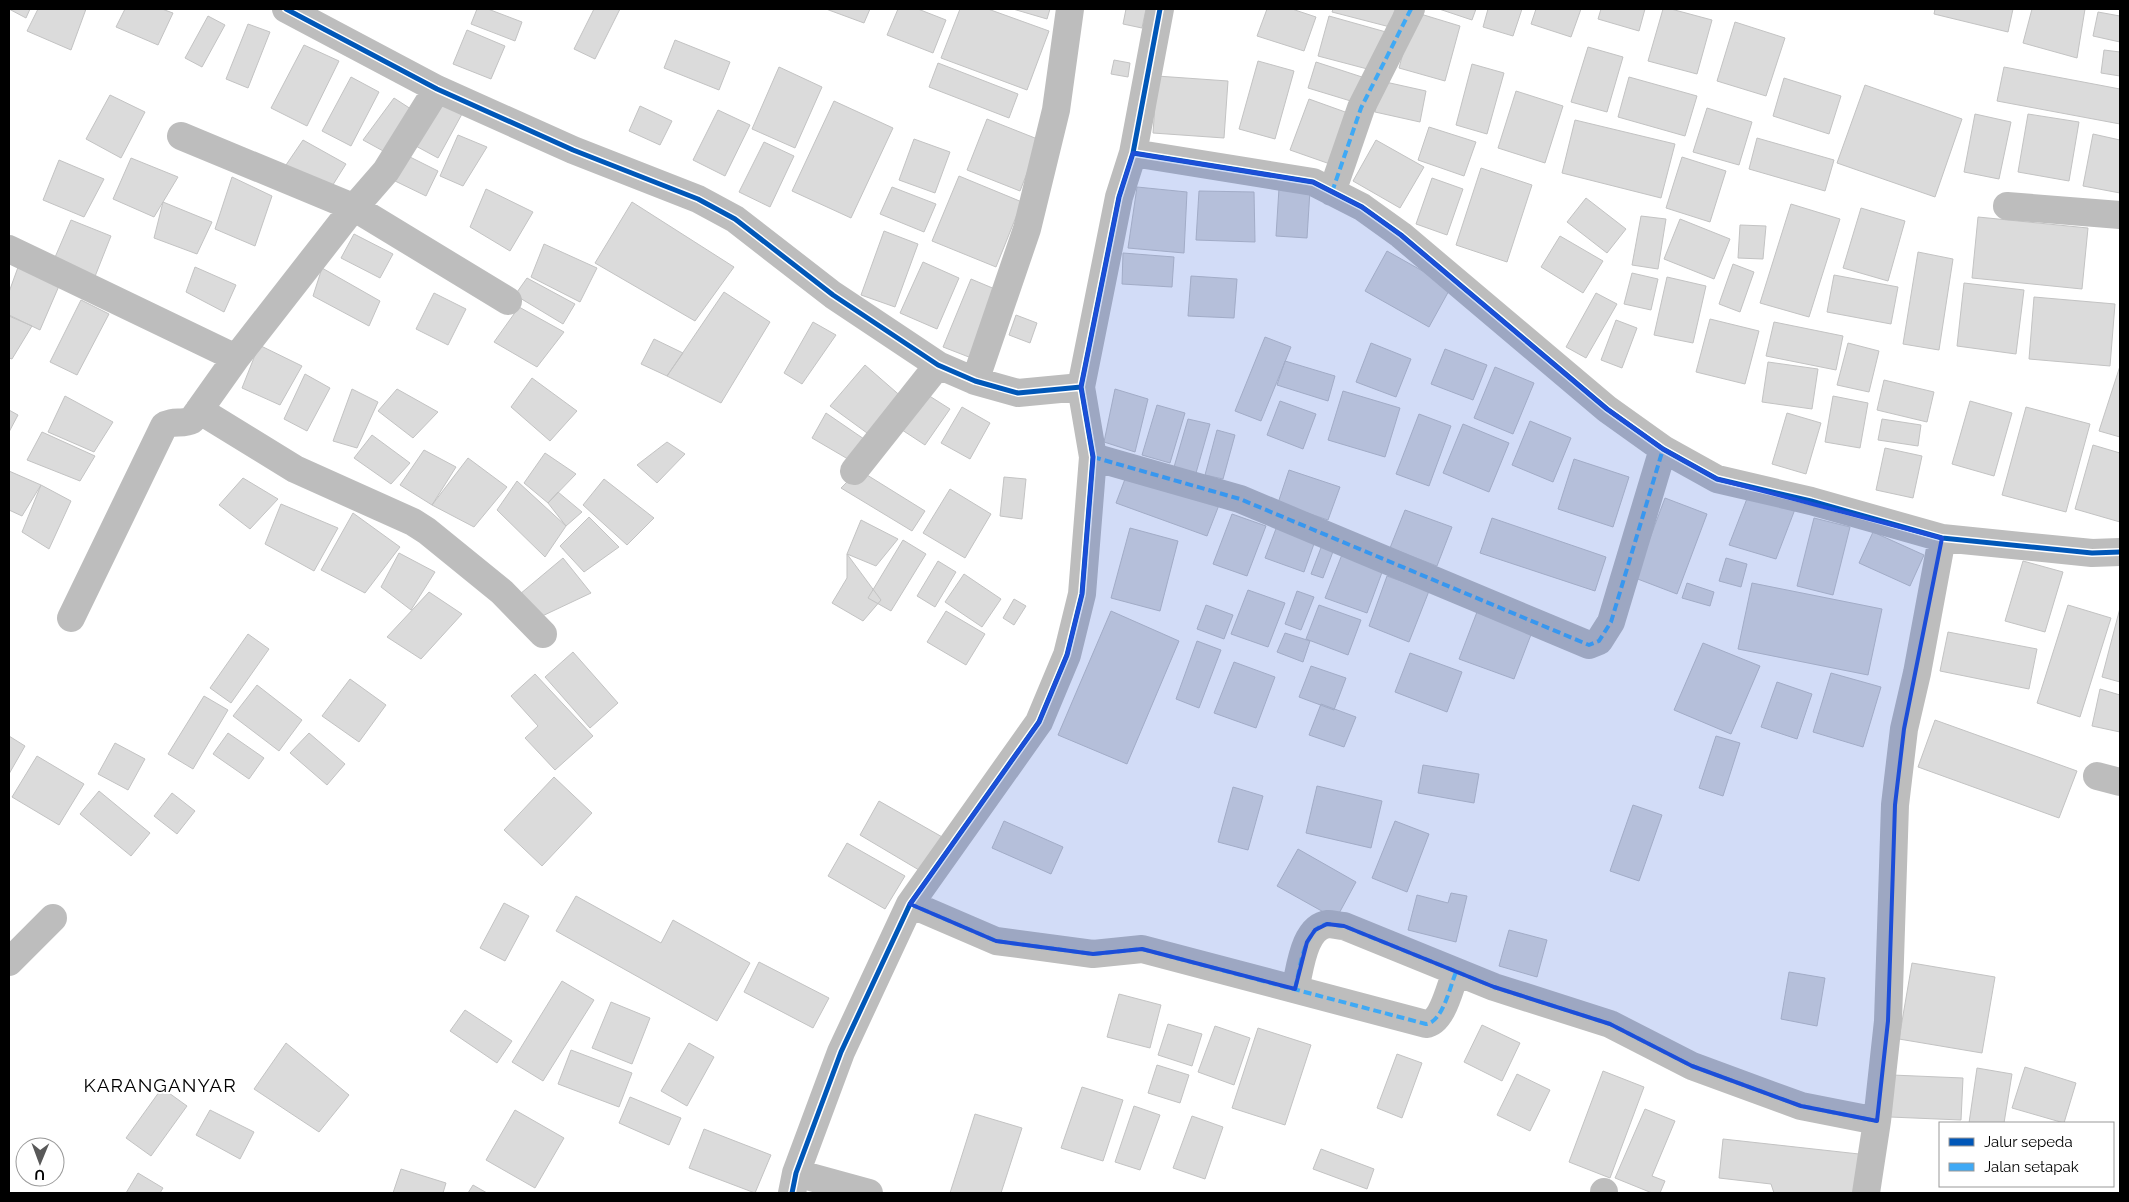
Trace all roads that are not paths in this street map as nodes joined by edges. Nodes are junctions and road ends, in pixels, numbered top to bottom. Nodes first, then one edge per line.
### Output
1 (1070, 9) edge
2 (1160, 9) edge
3 (1411, 9) edge
4 (301, 12) edge
5 (437, 89) junction
6 (181, 136) dead end
7 (1133, 153) junction
8 (1332, 192) junction
9 (2007, 206) dead end
10 (355, 208) junction
11 (2120, 215) edge
12 (9, 249) edge
13 (508, 301) dead end
14 (236, 358) junction
15 (938, 364) junction
16 (975, 381) junction
17 (1081, 387) junction
18 (199, 410) junction
19 (1663, 450) junction
20 (1093, 457) junction
21 (854, 471) dead end
22 (1942, 538) junction
23 (2120, 552) edge
24 (71, 618) dead end
25 (543, 634) dead end
26 (910, 904) junction
27 (53, 918) dead end
28 (9, 962) edge
29 (1456, 972) junction
30 (1295, 989) junction
31 (1877, 1121) junction
32 (794, 1183) edge
33 (869, 1193) edge
34 (1866, 1193) edge

1 - 16 street
2 - 7 street
3 - 8 street
4 - 5 street
5 - 10 street
5 - 15 street
6 - 10 street
7 - 8 street
7 - 17 street
8 - 19 street
9 - 11 street
10 - 13 street
10 - 14 street
12 - 14 street
14 - 18 street
15 - 16 street
15 - 21 street
16 - 17 street
17 - 20 street
18 - 24 street
18 - 25 street
19 - 20 street
19 - 22 street
20 - 26 street
22 - 23 street
22 - 31 street
26 - 30 street
26 - 32 street
27 - 28 street
29 - 30 street
29 - 30 street
29 - 31 street
31 - 34 street
32 - 33 street

